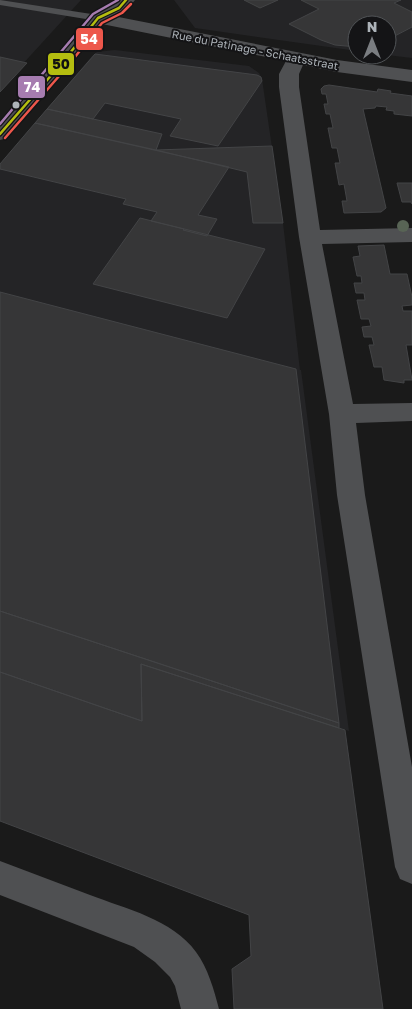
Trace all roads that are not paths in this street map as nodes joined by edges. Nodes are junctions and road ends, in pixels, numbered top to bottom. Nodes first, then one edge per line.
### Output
1 (126, 0) edge
2 (0, 2) edge
3 (20, 2) edge
4 (100, 9) edge
5 (297, 58) junction
6 (412, 76) edge
7 (0, 134) edge
8 (412, 235) edge
9 (310, 237) junction
10 (412, 412) edge
11 (342, 414) junction
12 (412, 867) edge
13 (0, 878) edge
14 (200, 1009) edge

1 - 4 main road
2 - 3 lane
3 - 4 lane
4 - 5 street, Rue du Patinage - Schaatsstraat
4 - 7 main road
5 - 6 street, Rue du Patinage - Schaatsstraat
5 - 9 street
8 - 9 street
9 - 11 street
10 - 11 street
11 - 12 street
13 - 14 street

